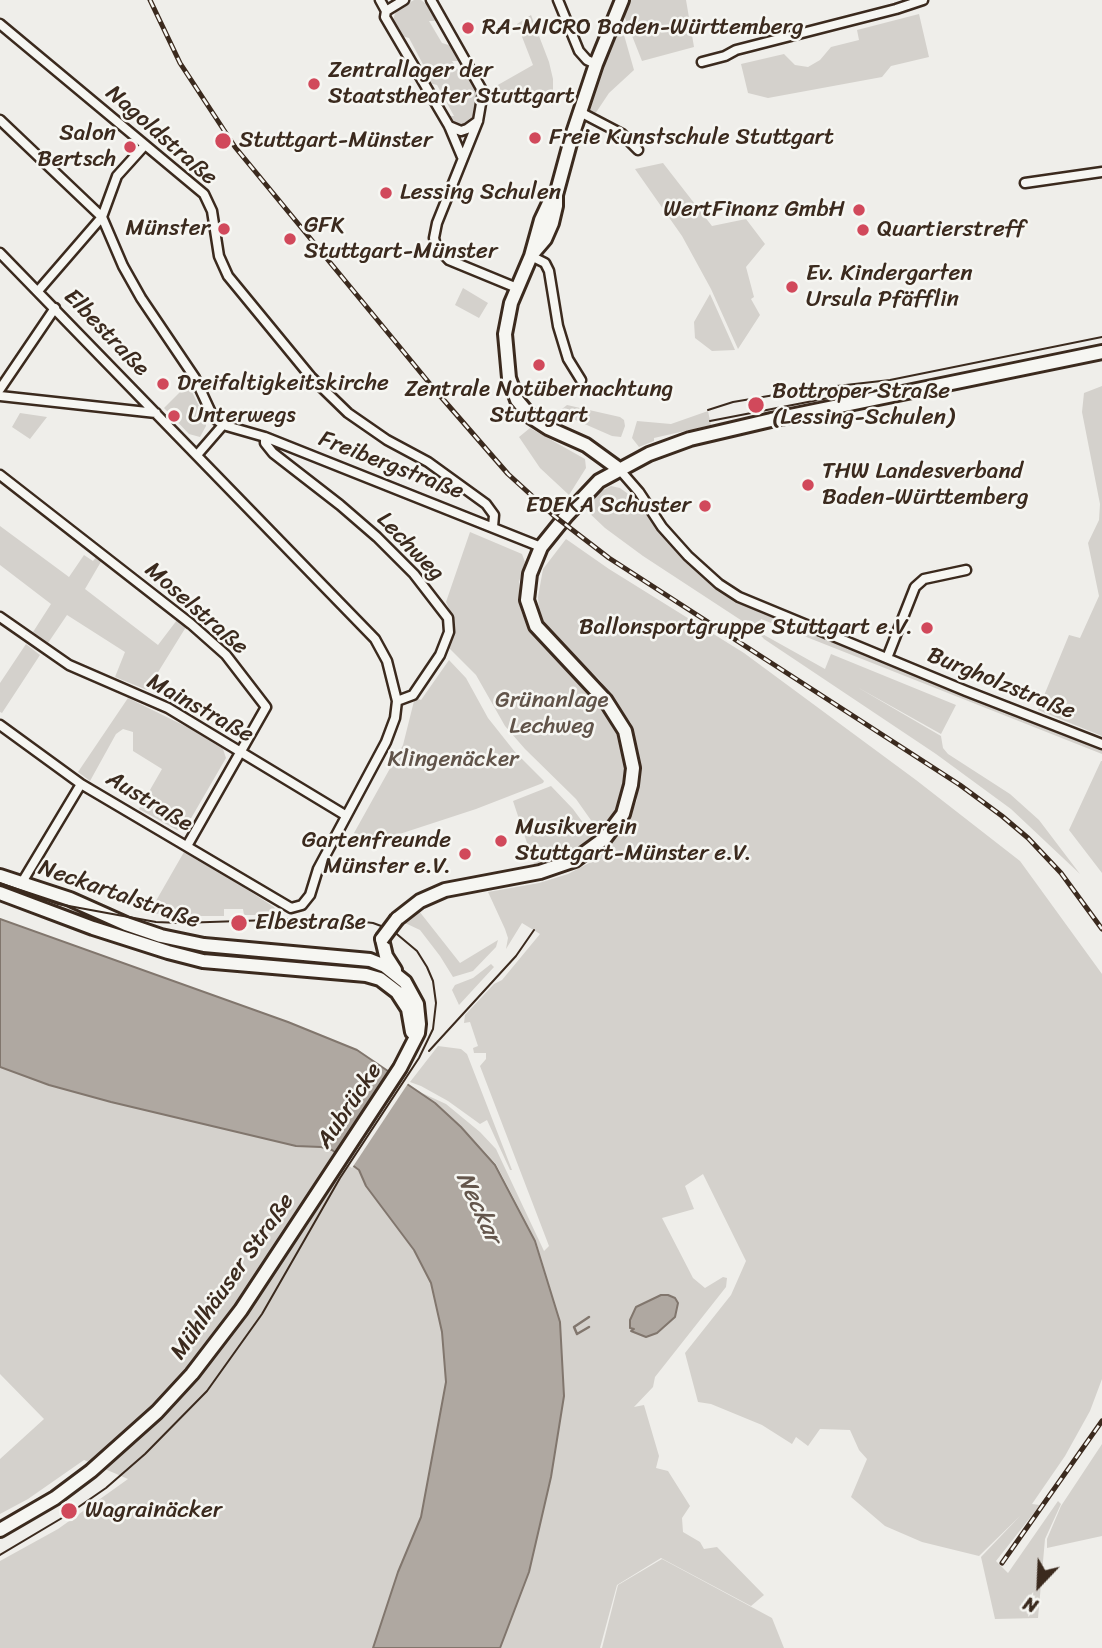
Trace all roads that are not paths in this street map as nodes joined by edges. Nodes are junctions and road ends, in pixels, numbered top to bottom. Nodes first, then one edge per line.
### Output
1 (380, 0) edge
2 (404, 0) edge
3 (431, 0) edge
4 (558, 0) edge
5 (622, 0) edge
6 (923, 0) edge
7 (386, 11) junction
8 (0, 24) edge
9 (702, 62) dead end
10 (596, 64) junction
11 (580, 112) junction
12 (0, 120) edge
13 (478, 121) junction
14 (449, 126) junction
15 (145, 145) junction
16 (638, 150) dead end
17 (462, 157) junction
18 (1102, 172) edge
19 (1025, 183) dead end
20 (102, 217) junction
21 (531, 256) junction
22 (2, 259) edge
23 (517, 288) junction
24 (38, 291) junction
25 (55, 308) junction
26 (1102, 352) edge
27 (580, 380) dead end
28 (0, 389) edge
29 (0, 396) edge
30 (156, 413) junction
31 (223, 425) junction
32 (265, 437) junction
33 (197, 455) junction
34 (619, 470) junction
35 (0, 475) edge
36 (493, 527) junction
37 (541, 547) junction
38 (966, 570) dead end
39 (0, 617) edge
40 (887, 658) junction
41 (397, 701) junction
42 (0, 724) edge
43 (1102, 744) edge
44 (239, 753) junction
45 (82, 784) junction
46 (345, 815) junction
47 (187, 846) junction
48 (0, 876) edge
49 (21, 884) junction
50 (0, 893) edge
51 (284, 905) joint
52 (382, 939) junction
53 (370, 960) junction
54 (366, 975) junction
55 (400, 977) junction
56 (412, 1042) junction
57 (331, 1172) joint
58 (0, 1530) edge

1 - 7 street
2 - 7 street
3 - 13 street
4 - 10 street
5 - 10 main road
6 - 9 street
7 - 14 street
8 - 15 street, Nagoldstraße
10 - 11 main road
11 - 16 street
11 - 21 main road
12 - 20 street
13 - 14 street
13 - 17 street
14 - 17 street
15 - 20 street
15 - 36 street, Nagoldstraße
17 - 23 street
18 - 19 street
20 - 24 street
20 - 31 street
21 - 23 main road
21 - 27 street
22 - 24 street, Elbestraße
23 - 34 main road
24 - 25 street, Elbestraße
25 - 28 street
25 - 30 street, Elbestraße
26 - 34 main road
29 - 30 street
30 - 33 street, Elbestraße
31 - 32 street, Freibergstraße
31 - 33 street
32 - 36 street, Freibergstraße
32 - 41 street, Lechweg
33 - 41 street, Elbestraße
34 - 37 main road
34 - 40 street, Burgholzstraße
35 - 44 street, Moselstraße
36 - 37 street, Freibergstraße
37 - 52 main road, bridge
38 - 40 street
39 - 44 street, Mainstraße
40 - 43 street, Burgholzstraße
41 - 46 street, Elbestraße
42 - 45 street, Austraße
44 - 46 street, Mainstraße
44 - 47 street, Moselstraße
45 - 47 street, Austraße
45 - 49 street
46 - 51 street, Elbestraße
47 - 51 street, Austraße
48 - 49 main road, Neckartalstraße
49 - 53 main road, Neckartalstraße
50 - 54 main road, Neckartalstraße
52 - 53 main road
52 - 55 main road
53 - 54 main road
53 - 55 main road, Neckartalstraße
54 - 56 main road, Neckartalstraße
55 - 56 main road
56 - 57 main road, Aubrücke
57 - 58 main road, Mühlhäuser Straße

